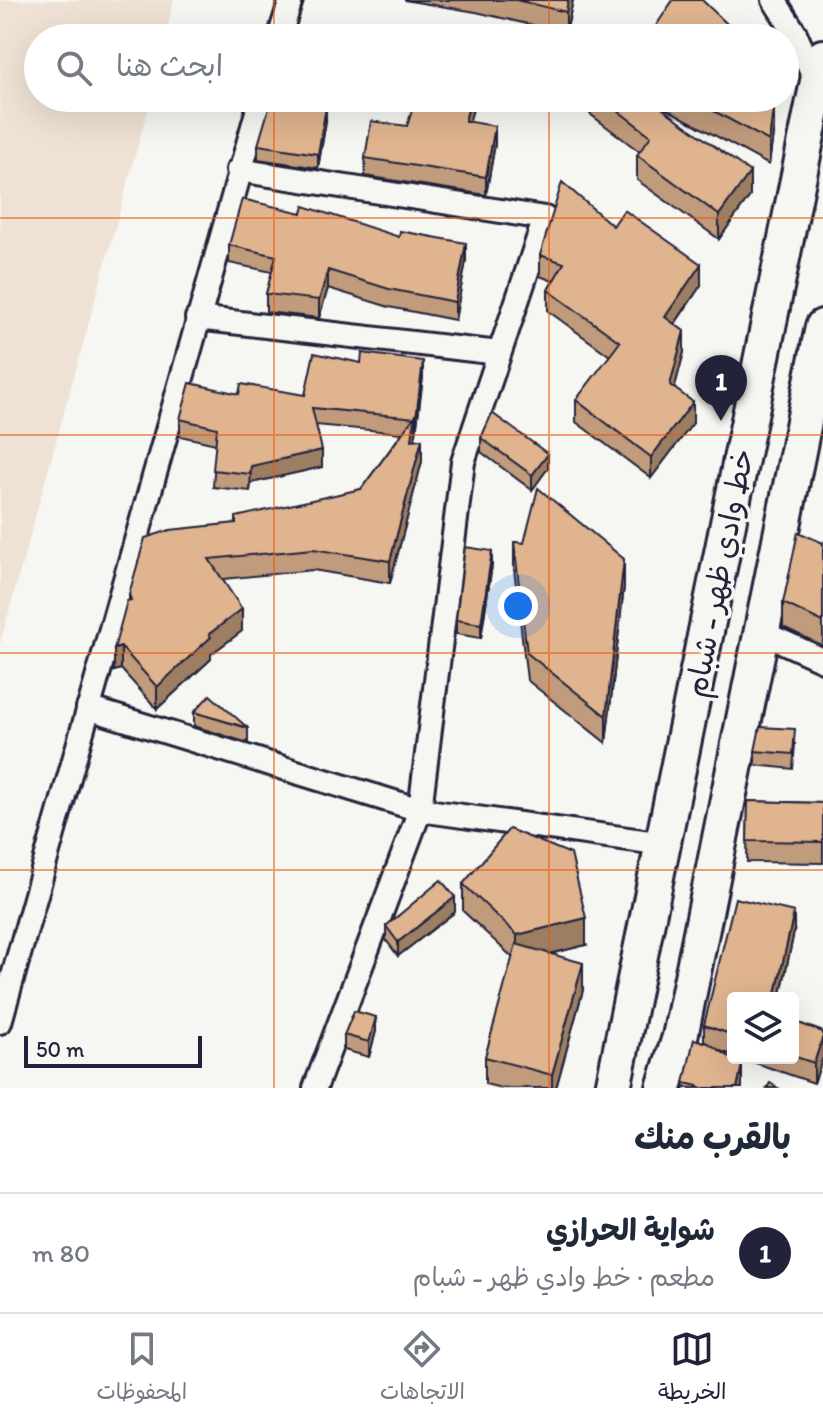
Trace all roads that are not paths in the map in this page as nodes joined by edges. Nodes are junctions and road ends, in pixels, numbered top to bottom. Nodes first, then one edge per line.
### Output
1 (291, 0) edge
2 (774, 0) edge
3 (283, 24) edge
4 (789, 24) edge
5 (799, 39) edge
6 (820, 71) edge
7 (257, 112) edge
8 (238, 170) junction
9 (197, 318) junction
10 (823, 327) edge
11 (499, 353) junction
12 (761, 632) junction
13 (823, 660) edge
14 (88, 708) junction
15 (420, 810) junction
16 (664, 844) junction
17 (0, 1022) edge
18 (315, 1088) edge
19 (613, 1088) edge
20 (664, 1088) edge

1 - 3 street
2 - 4 street
5 - 6 street
6 - 16 main road, خط وادي ظهر - شبام
7 - 8 street
8 - 9 street
8 - 11 street
9 - 11 street
9 - 14 street
10 - 12 main road, خط وادي ظهر - شبام
11 - 15 street
12 - 13 street
12 - 20 main road, خط وادي ظهر - شبام
14 - 15 street
14 - 17 street
15 - 16 street
15 - 18 street
16 - 19 main road, خط وادي ظهر - شبام

